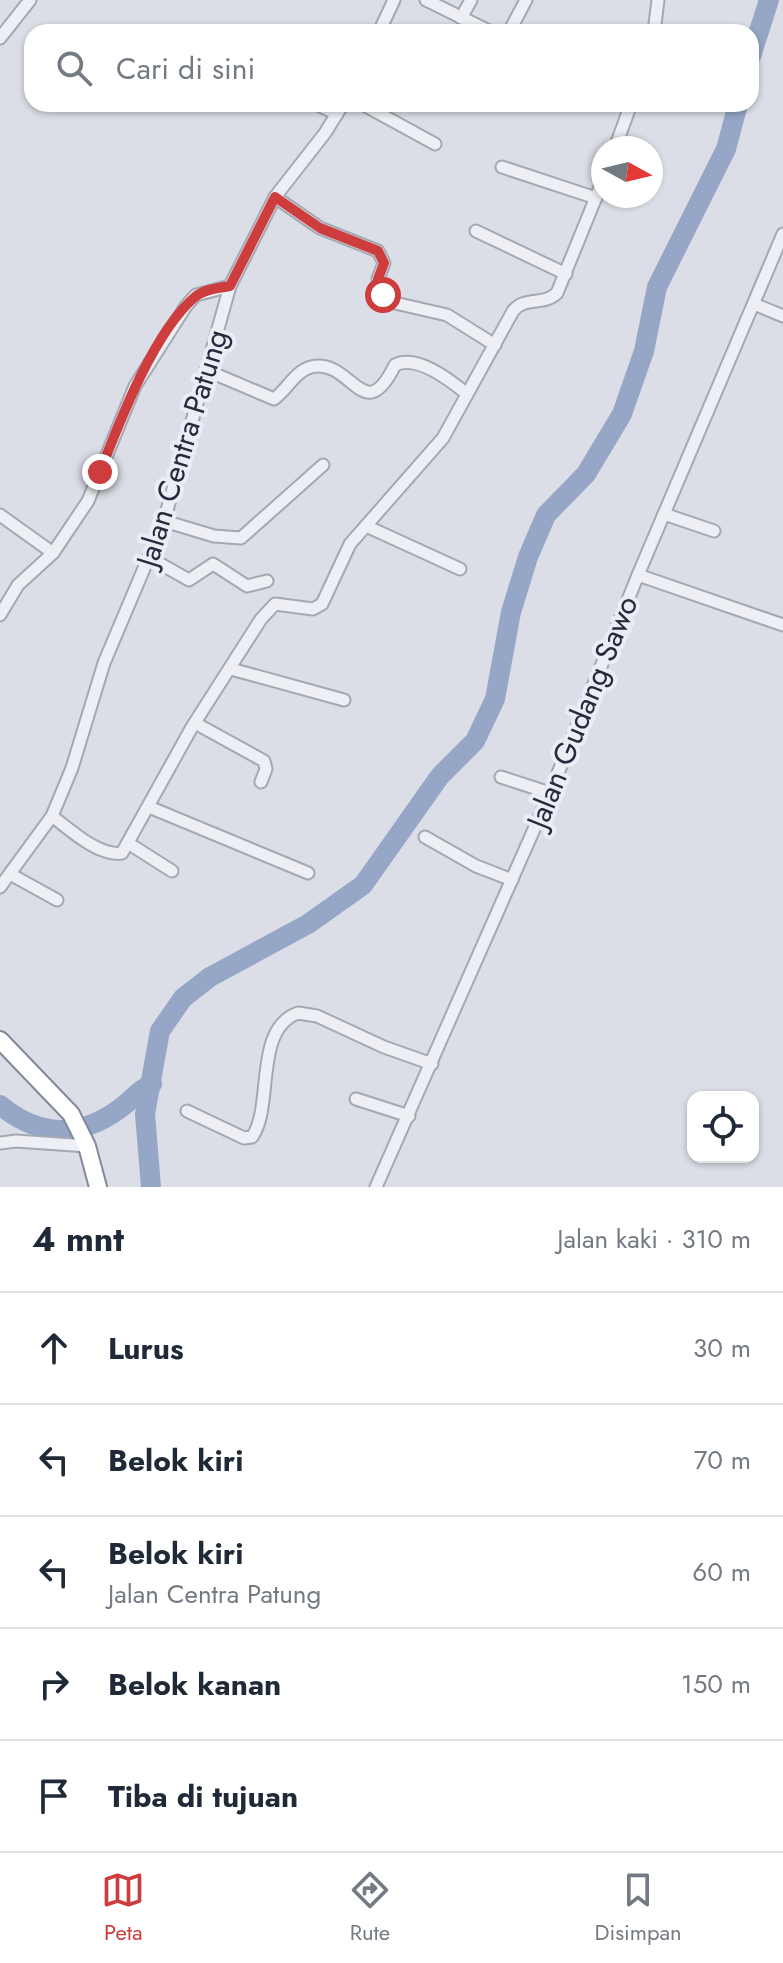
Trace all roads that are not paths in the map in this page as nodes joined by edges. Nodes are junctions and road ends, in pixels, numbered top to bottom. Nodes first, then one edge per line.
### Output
1 (30, 0) edge
2 (394, 0) edge
3 (426, 0) edge
4 (471, 0) edge
5 (526, 0) edge
6 (658, 0) edge
7 (461, 18) junction
8 (383, 24) edge
9 (474, 24) edge
10 (513, 24) edge
11 (655, 24) edge
12 (0, 38) edge
13 (338, 112) edge
14 (377, 112) edge
15 (628, 112) edge
16 (619, 136) edge
17 (435, 144) dead end
18 (502, 167) dead end
19 (591, 196) edge
20 (275, 197) junction
21 (592, 208) edge
22 (476, 231) dead end
23 (783, 234) edge
24 (566, 274) junction
25 (230, 286) junction
26 (754, 304) junction
27 (783, 316) edge
28 (495, 345) junction
29 (208, 371) junction
30 (467, 394) junction
31 (323, 465) dead end
32 (664, 514) junction
33 (0, 515) edge
34 (164, 521) junction
35 (366, 526) junction
36 (714, 531) dead end
37 (53, 553) junction
38 (150, 558) junction
39 (460, 569) dead end
40 (638, 575) junction
41 (267, 581) dead end
42 (0, 615) edge
43 (783, 625) edge
44 (231, 669) junction
45 (344, 700) dead end
46 (195, 723) junction
47 (501, 777) dead end
48 (261, 782) dead end
49 (550, 793) junction
50 (149, 807) junction
51 (52, 816) junction
52 (425, 837) dead end
53 (128, 843) junction
54 (172, 871) dead end
55 (308, 873) dead end
56 (10, 874) junction
57 (512, 880) junction
58 (0, 887) edge
59 (57, 900) dead end
60 (0, 1040) edge
61 (432, 1064) junction
62 (356, 1099) dead end
63 (187, 1111) dead end
64 (409, 1116) junction
65 (85, 1141) junction
66 (0, 1143) edge
67 (98, 1187) edge
68 (376, 1187) edge

1 - 12 street
2 - 8 street
3 - 7 street
4 - 7 street
5 - 10 street
6 - 11 street
7 - 9 street
13 - 20 street, Jalan Centra Patung
14 - 17 street
15 - 16 street
18 - 19 street
20 - 25 street, Jalan Centra Patung
20 - 28 street
21 - 24 street
22 - 24 street
23 - 26 street, Jalan Gudang Sawo
24 - 28 street
25 - 29 street, Jalan Centra Patung
25 - 37 street
26 - 27 street
26 - 32 street, Jalan Gudang Sawo
28 - 30 street
29 - 30 street
29 - 34 street, Jalan Centra Patung
30 - 35 street
31 - 34 street
32 - 36 street
32 - 40 street, Jalan Gudang Sawo
33 - 37 street
34 - 38 street, Jalan Centra Patung
35 - 39 street
35 - 44 street
37 - 42 street
38 - 41 street
38 - 51 street, Jalan Centra Patung
40 - 43 street
40 - 49 street, Jalan Gudang Sawo
44 - 45 street
44 - 46 street
46 - 48 street
46 - 50 street
47 - 49 street
49 - 57 street, Jalan Gudang Sawo
50 - 53 street
50 - 55 street
51 - 53 street
51 - 56 street, Jalan Centra Patung
52 - 57 street
53 - 54 street
56 - 58 street, Jalan Centra Patung
56 - 59 street
57 - 61 street, Jalan Gudang Sawo
60 - 65 highway
61 - 63 street
61 - 64 street, Jalan Gudang Sawo
62 - 64 street
64 - 68 street, Jalan Gudang Sawo
65 - 66 street
65 - 67 highway

